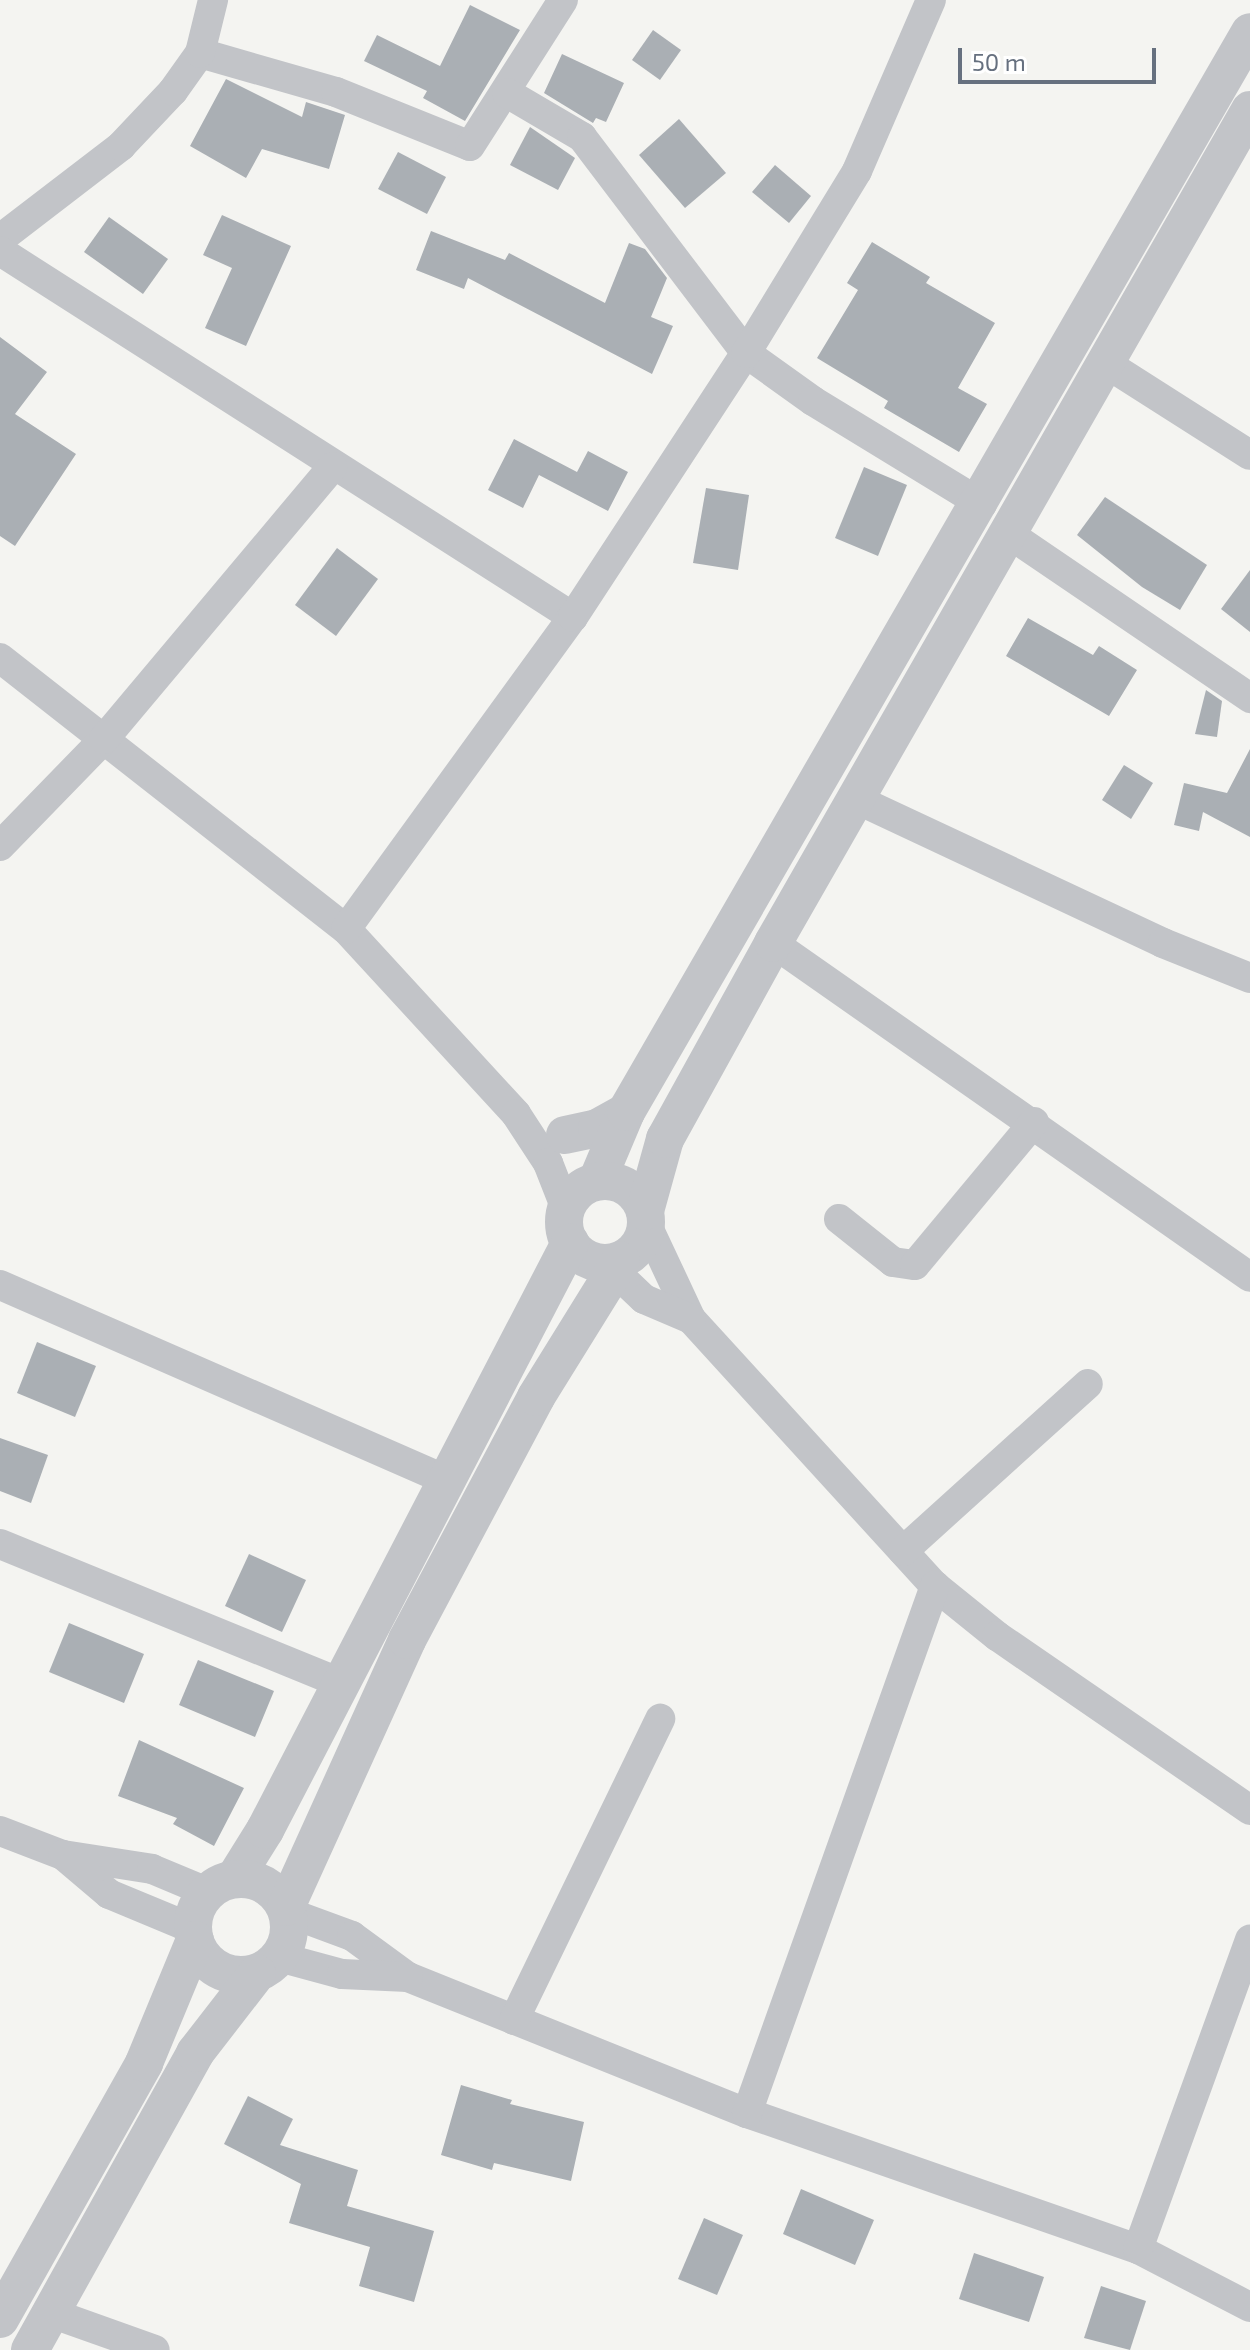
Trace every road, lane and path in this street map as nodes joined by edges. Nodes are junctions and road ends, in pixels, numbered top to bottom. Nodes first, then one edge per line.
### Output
1 (213, 0) edge
2 (563, 0) edge
3 (931, 0) edge
4 (1250, 32) edge
5 (200, 53) junction
6 (507, 93) junction
7 (1250, 110) edge
8 (0, 239) edge
9 (0, 251) edge
10 (746, 353) junction
11 (1107, 364) junction
12 (1250, 455) edge
13 (332, 467) junction
14 (982, 504) junction
15 (1009, 534) junction
16 (573, 617) junction
17 (0, 658) edge
18 (1250, 698) edge
19 (104, 739) junction
20 (856, 799) junction
21 (0, 846) edge
22 (346, 929) junction
23 (773, 943) junction
24 (1250, 978) edge
25 (626, 1112) junction
26 (516, 1114) junction
27 (1034, 1122) junction
28 (565, 1135) junction
29 (596, 1182) junction
30 (646, 1217) junction
31 (839, 1219) dead end
32 (568, 1226) junction
33 (614, 1266) junction
34 (1250, 1277) edge
35 (0, 1285) edge
36 (691, 1319) junction
37 (1088, 1384) dead end
38 (445, 1479) junction
39 (0, 1544) edge
40 (903, 1551) junction
41 (935, 1586) junction
42 (340, 1683) junction
43 (660, 1719) dead end
44 (1250, 1810) edge
45 (0, 1831) edge
46 (63, 1855) junction
47 (221, 1885) junction
48 (286, 1910) junction
49 (194, 1934) junction
50 (1250, 1940) edge
51 (268, 1965) junction
52 (408, 1977) junction
53 (514, 2020) junction
54 (747, 2113) junction
55 (1138, 2249) junction
56 (1250, 2307) edge
57 (51, 2313) junction
58 (0, 2319) edge
59 (30, 2350) edge
60 (155, 2350) edge

1 - 5 street
2 - 6 street
3 - 10 street
4 - 14 street
5 - 6 street
5 - 8 street
6 - 10 street
7 - 11 street
9 - 13 street
10 - 14 street
10 - 16 street
11 - 12 street
11 - 15 street
13 - 16 street
13 - 19 street
14 - 25 street
15 - 18 street
15 - 20 street
16 - 22 street
17 - 19 street
19 - 21 street
19 - 22 street
20 - 23 street
20 - 24 street
22 - 26 street
23 - 27 street
23 - 30 street
25 - 28 street
25 - 29 street
26 - 28 street
26 - 32 street
27 - 31 street
27 - 34 street
28 - 29 street
29 - 30 street
29 - 32 street
30 - 33 street
30 - 36 street
32 - 33 street
32 - 38 street
33 - 36 street
33 - 48 street
35 - 38 street
36 - 40 street
37 - 40 street
38 - 42 street
39 - 42 street
40 - 41 street
41 - 44 street
41 - 54 street
42 - 47 street
43 - 53 street
45 - 46 street
46 - 47 street
46 - 49 street
47 - 48 street
47 - 49 street
48 - 51 street
48 - 52 street
49 - 51 street
49 - 58 street
50 - 55 street
51 - 52 street
51 - 57 street
52 - 53 street
53 - 54 street
54 - 55 street
55 - 56 street
57 - 59 street
57 - 60 street

